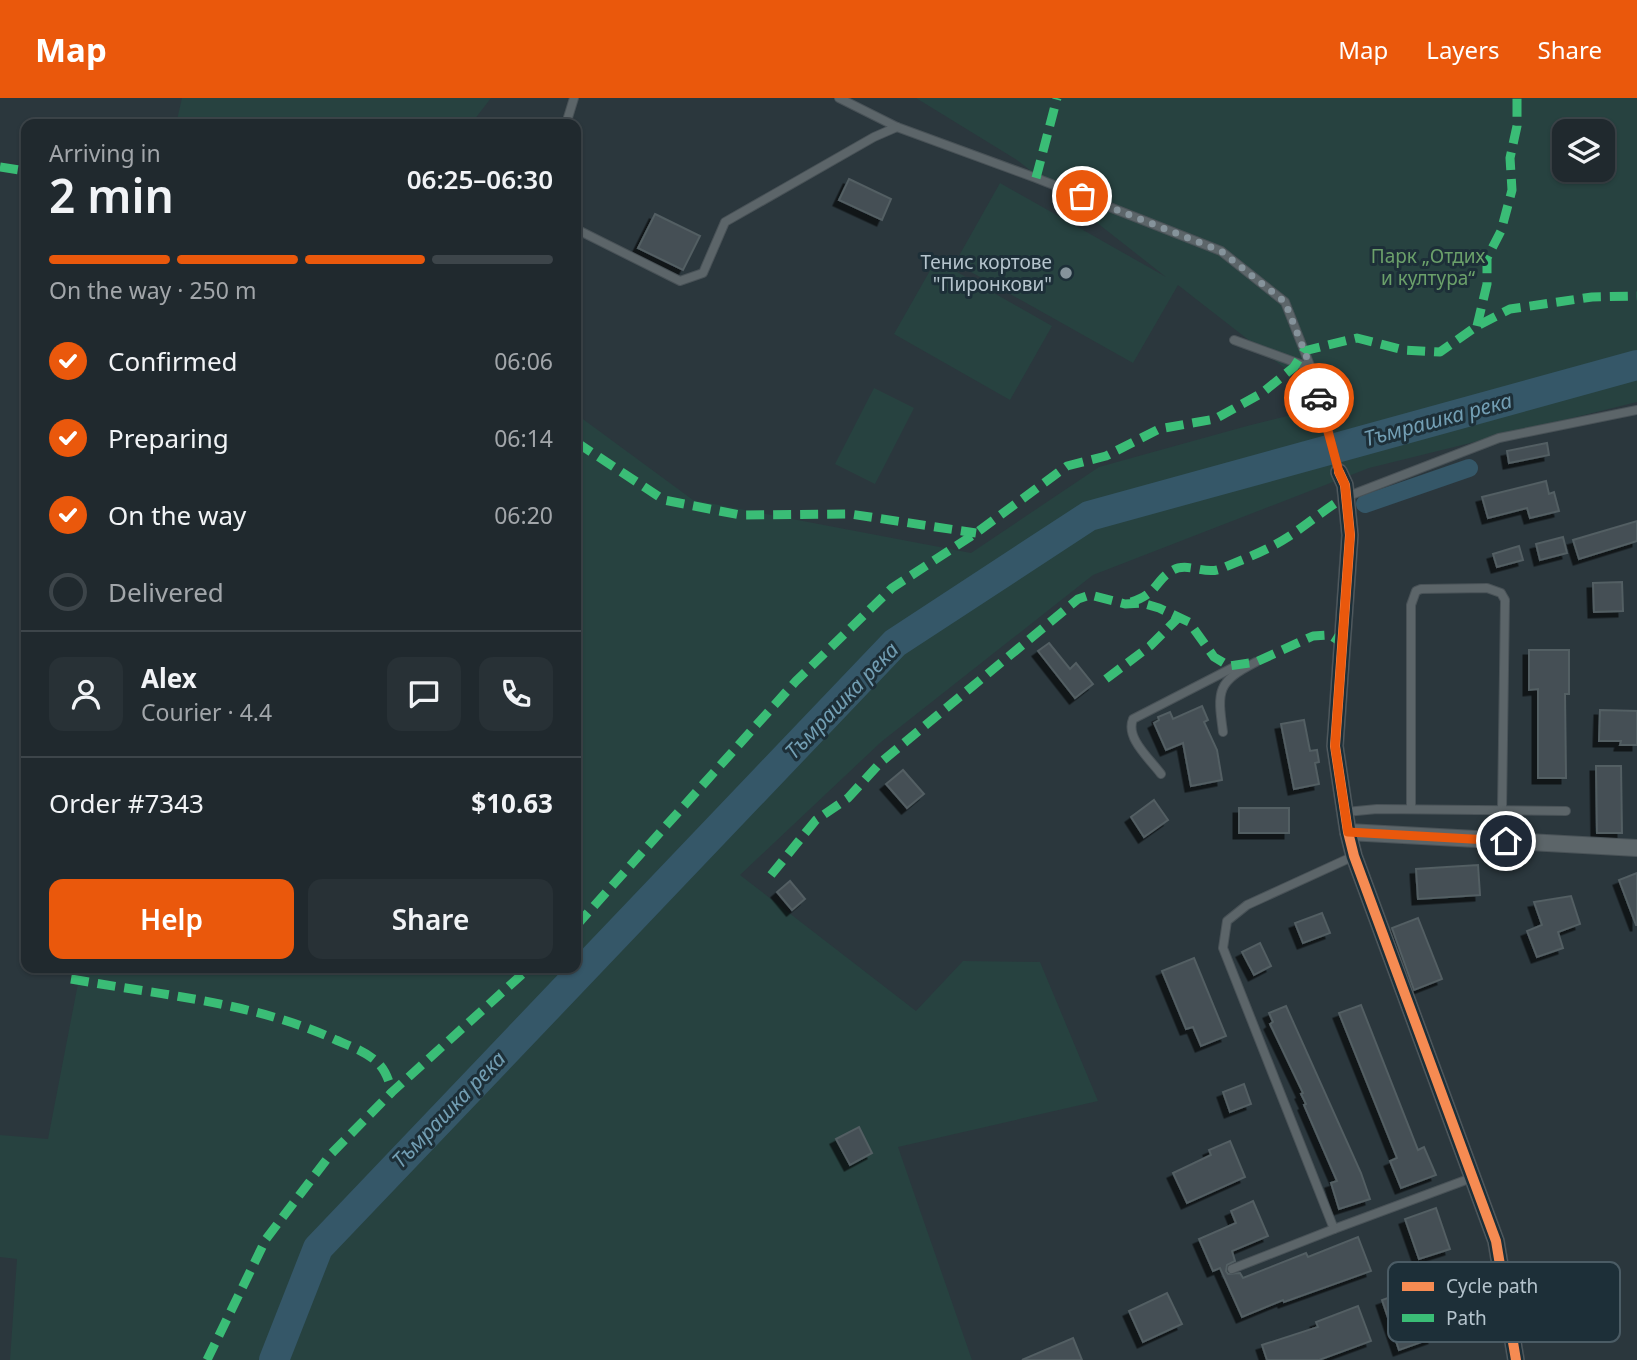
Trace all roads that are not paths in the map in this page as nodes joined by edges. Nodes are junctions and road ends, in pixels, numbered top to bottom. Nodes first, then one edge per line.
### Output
1 (574, 98) edge
2 (839, 98) edge
3 (568, 119) edge
4 (897, 127) junction
5 (581, 232) edge
6 (1234, 340) dead end
7 (1311, 368) junction
8 (1637, 410) edge
9 (1339, 472) joint
10 (1345, 497) junction
11 (1256, 662) dead end
12 (1236, 666) dead end
13 (1223, 732) dead end
14 (1161, 774) dead end
15 (1411, 809) junction
16 (1502, 810) junction
17 (1566, 811) dead end
18 (1346, 812) junction
19 (1348, 832) junction
20 (1637, 848) edge
21 (1354, 856) junction
22 (1474, 1177) junction
23 (1334, 1229) junction
24 (1500, 1262) edge
25 (1232, 1269) dead end
26 (1513, 1342) edge
27 (1516, 1360) edge

1 - 3 lane
2 - 4 lane
4 - 5 lane
4 - 7 lane
6 - 7 lane
7 - 9 lane
8 - 10 lane
9 - 10 street
10 - 18 street
11 - 13 lane
12 - 14 lane
15 - 16 lane
15 - 16 lane
15 - 18 lane
16 - 17 lane
18 - 19 street
19 - 20 street
19 - 21 street
21 - 22 street
21 - 23 lane
22 - 23 lane
22 - 24 street
23 - 25 lane
26 - 27 street

